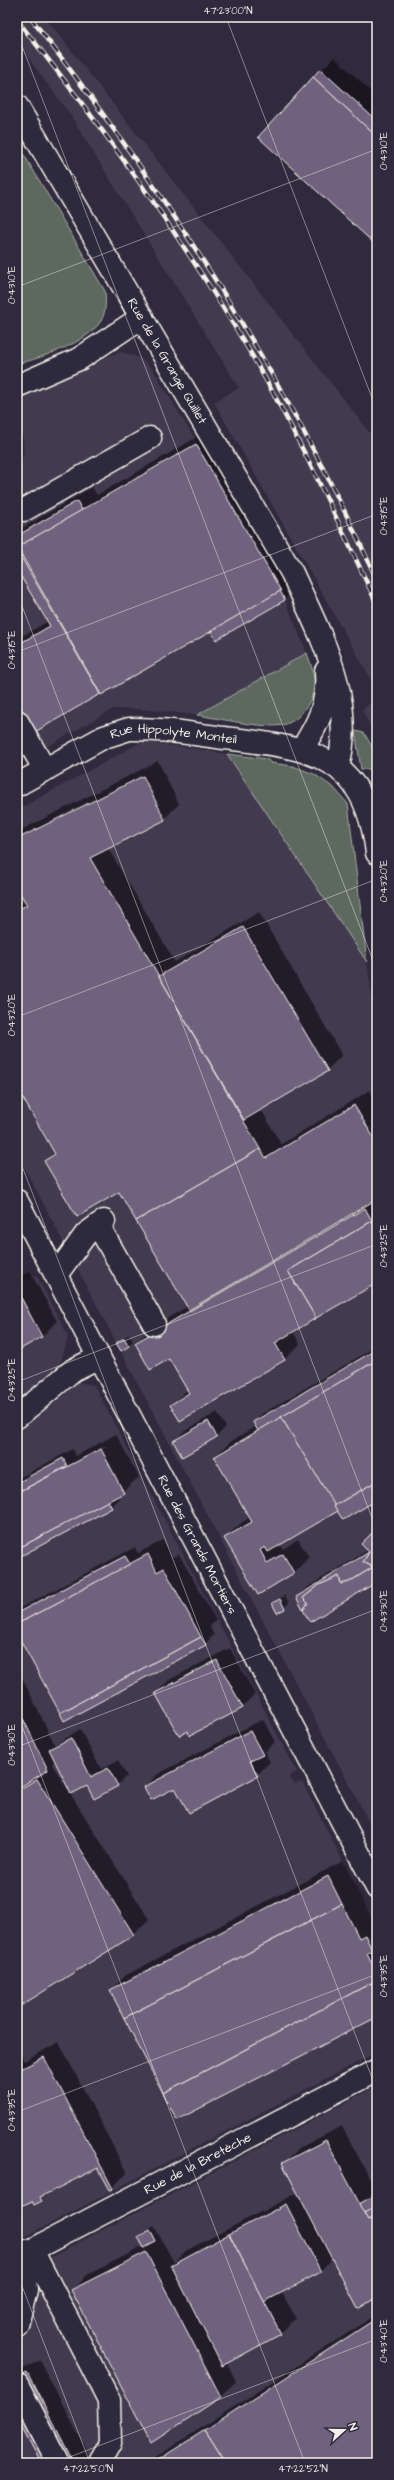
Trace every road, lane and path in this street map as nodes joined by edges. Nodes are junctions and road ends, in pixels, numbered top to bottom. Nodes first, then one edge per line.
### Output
1 (17, 106) edge
2 (142, 317) junction
3 (17, 386) edge
4 (150, 438) dead end
5 (19, 506) edge
6 (313, 619) junction
7 (17, 721) edge
8 (301, 750) junction
9 (338, 767) junction
10 (45, 770) junction
11 (17, 785) edge
12 (377, 853) edge
13 (17, 1201) edge
14 (56, 1274) junction
15 (154, 1324) dead end
16 (99, 1357) junction
17 (17, 1417) edge
18 (377, 1888) edge
19 (377, 2070) edge
20 (24, 2252) edge
21 (17, 2325) edge
22 (17, 2384) edge
23 (58, 2463) edge
24 (99, 2463) edge

1 - 2 street, Rue de la Grange Quillet
2 - 3 street
2 - 6 street, Rue de la Grange Quillet
4 - 5 street
6 - 8 street, Rue de la Grange Quillet
6 - 9 street, Rue de la Grange Quillet
7 - 10 street
8 - 9 street, Rue Hippolyte Monteil
8 - 10 street, Rue Hippolyte Monteil
9 - 12 street
10 - 11 street, Rue Hippolyte Monteil
13 - 14 street, Rue des Grands Mortiers
14 - 15 street
14 - 16 street, Rue des Grands Mortiers
16 - 17 street
16 - 18 street, Rue des Grands Mortiers
19 - 20 street, Rue de la Bretèche
20 - 21 street
20 - 24 street
22 - 23 street

